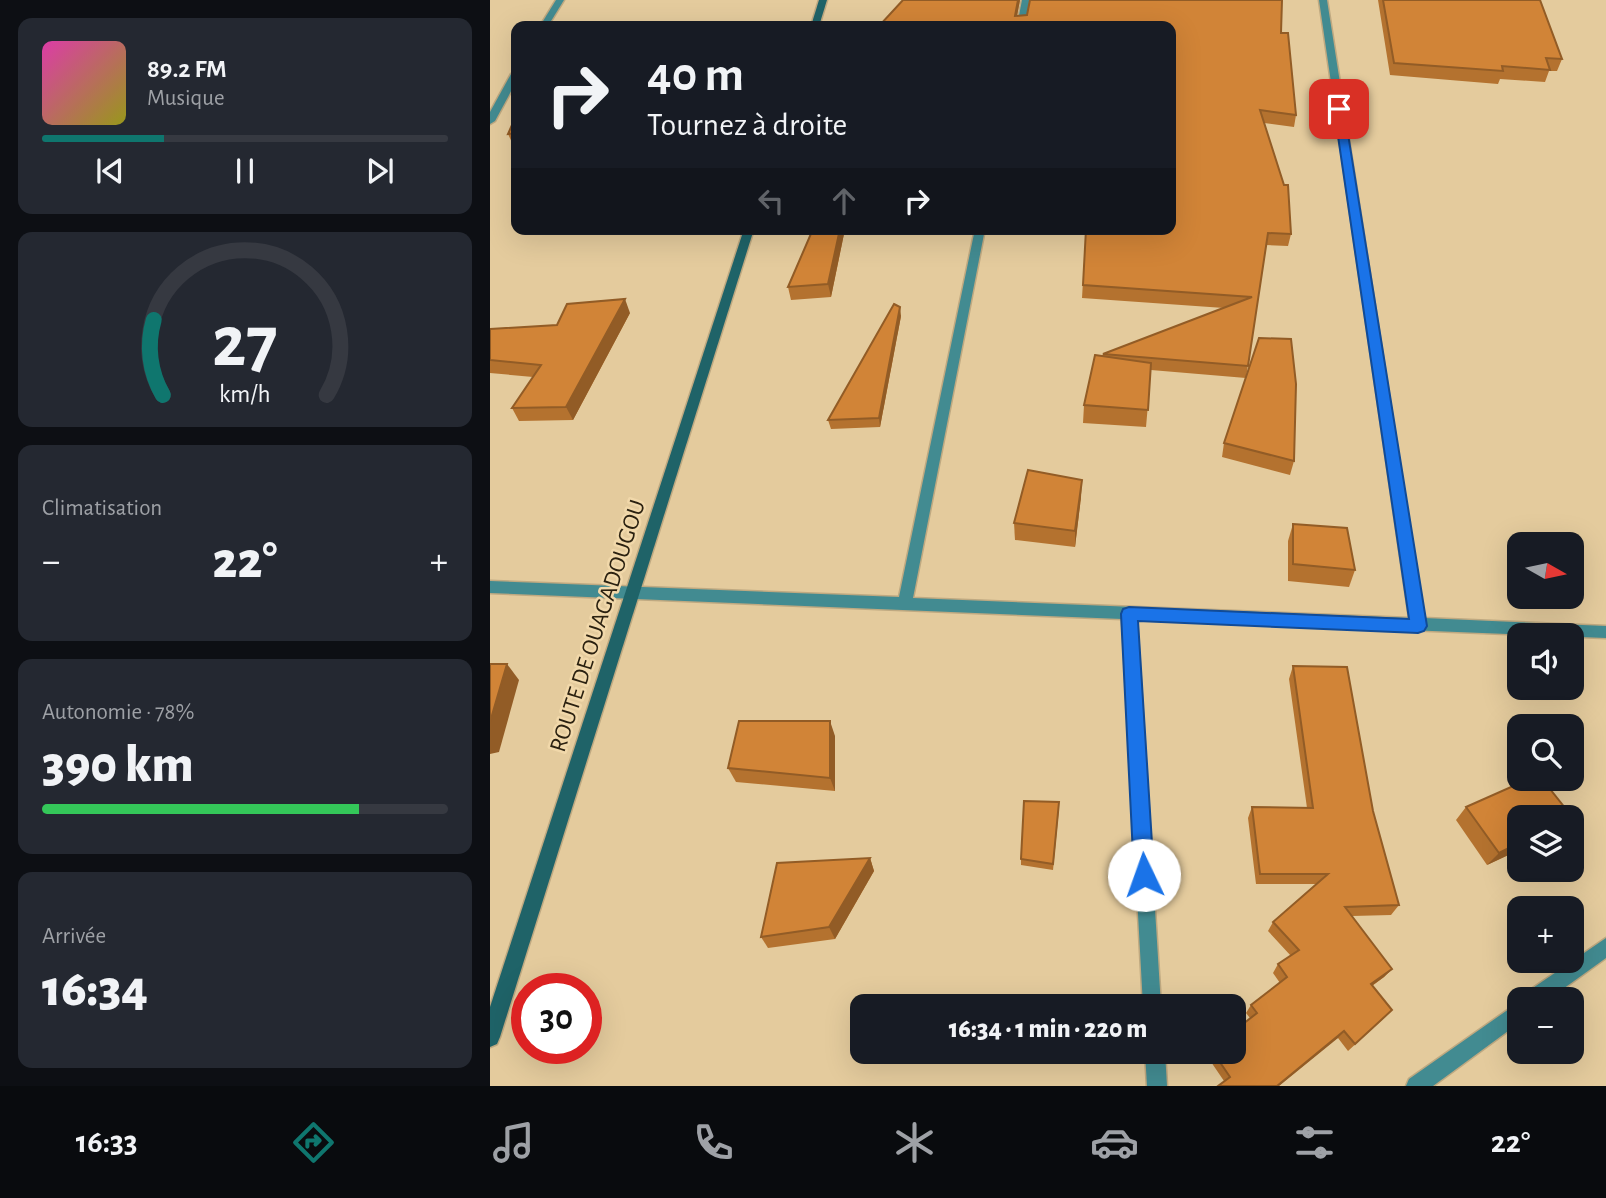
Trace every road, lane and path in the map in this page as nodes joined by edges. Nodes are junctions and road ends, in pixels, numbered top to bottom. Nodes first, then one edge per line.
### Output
1 (560, 0) edge
2 (823, 0) edge
3 (1026, 0) edge
4 (1322, 0) edge
5 (547, 21) edge
6 (817, 21) edge
7 (1022, 21) edge
8 (511, 83) edge
9 (490, 121) edge
10 (747, 235) edge
11 (980, 235) edge
12 (490, 587) edge
13 (632, 594) junction
14 (905, 604) junction
15 (1129, 614) junction
16 (1418, 626) junction
17 (1606, 632) edge
18 (1606, 947) edge
19 (1551, 987) edge
20 (1151, 994) edge
21 (1507, 1019) edge
22 (490, 1037) edge
23 (1156, 1064) edge
24 (1157, 1086) edge
25 (1416, 1086) edge

1 - 5 street
2 - 6 street
3 - 7 street
4 - 16 street
8 - 9 street
10 - 13 street, ROUTE DE OUAGADOUGOU
11 - 14 street
12 - 13 street
13 - 14 street
13 - 22 street, ROUTE DE OUAGADOUGOU
14 - 15 street
15 - 16 street
15 - 20 street
16 - 17 street
18 - 19 street
21 - 25 street
23 - 24 street

